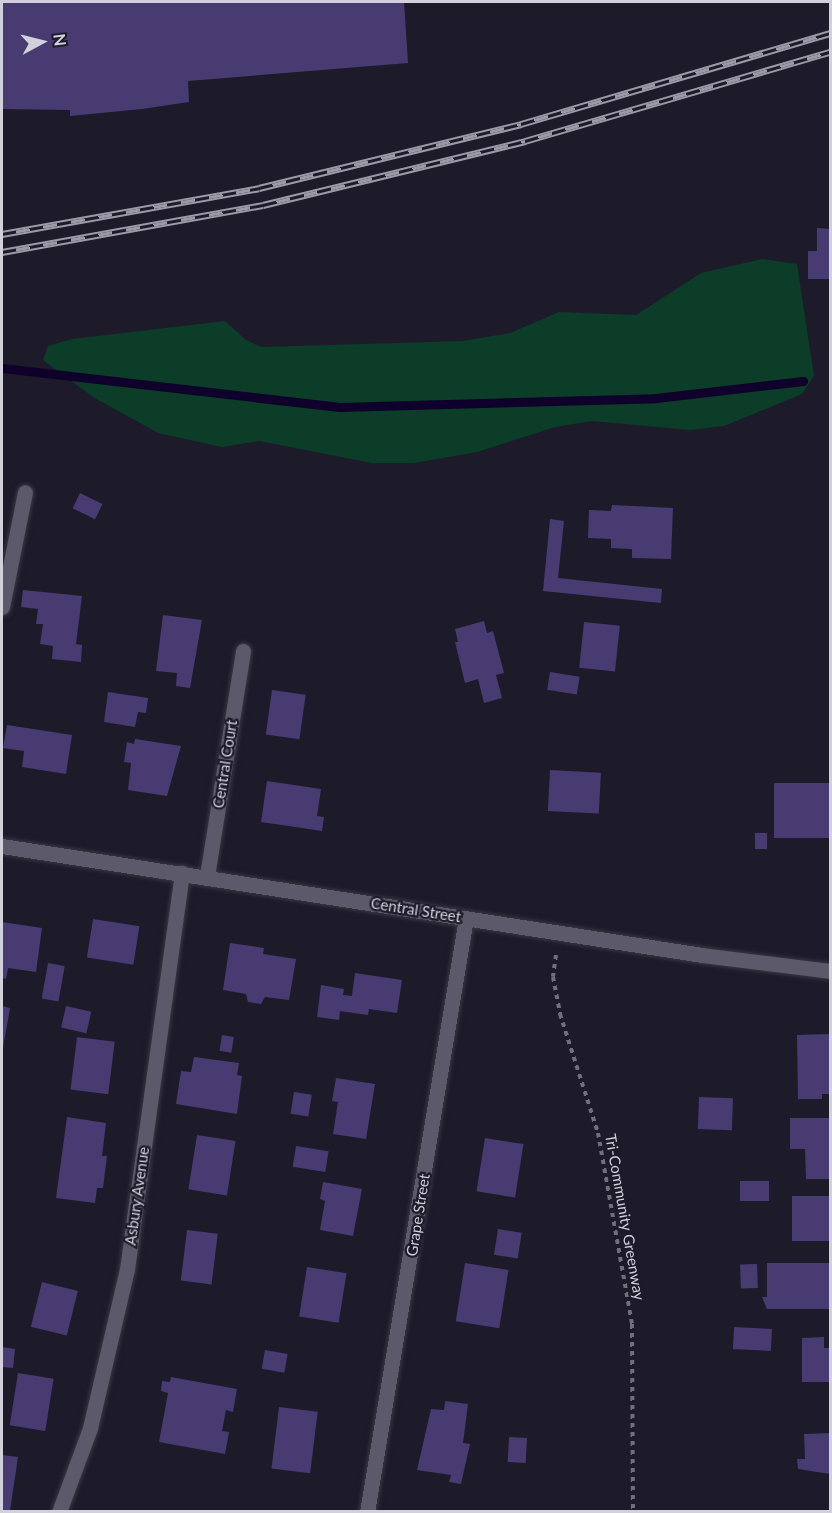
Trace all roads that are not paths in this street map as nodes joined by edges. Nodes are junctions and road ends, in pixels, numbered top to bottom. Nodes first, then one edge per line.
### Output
1 (25, 492) dead end
2 (2, 607) edge
3 (243, 651) dead end
4 (2, 846) edge
5 (182, 873) junction
6 (207, 876) junction
7 (465, 918) junction
8 (831, 971) edge
9 (59, 1512) edge
10 (367, 1512) edge

1 - 2 street
3 - 6 street, Central Court
4 - 5 street, Central Street
5 - 6 street, Central Street
5 - 9 street, Asbury Avenue
6 - 7 street, Central Street
7 - 8 street, Central Street
7 - 10 street, Grape Street

